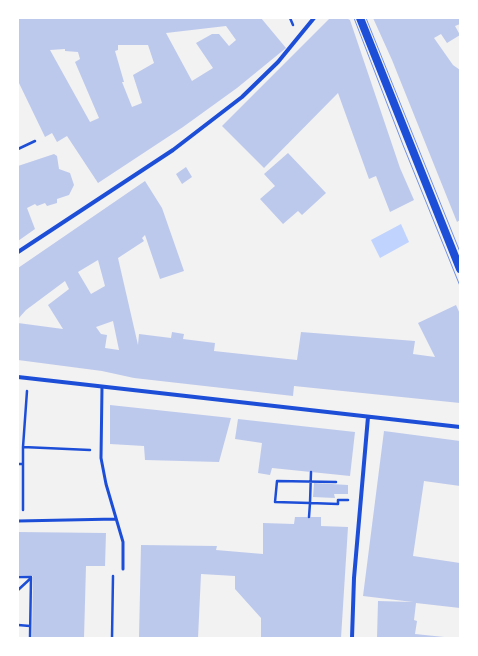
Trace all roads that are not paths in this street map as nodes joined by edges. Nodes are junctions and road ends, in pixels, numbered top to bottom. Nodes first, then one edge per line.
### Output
1 (314, 18) edge
2 (360, 18) edge
3 (18, 252) edge
4 (460, 269) edge
5 (18, 377) edge
6 (102, 387) junction
7 (368, 417) junction
8 (460, 427) edge
9 (116, 519) junction
10 (18, 520) edge
11 (123, 569) road end
12 (352, 638) edge

1 - 3 street
2 - 4 main road
5 - 6 street
6 - 7 street
6 - 9 lane
7 - 8 street
7 - 12 street
9 - 10 lane
9 - 11 lane

